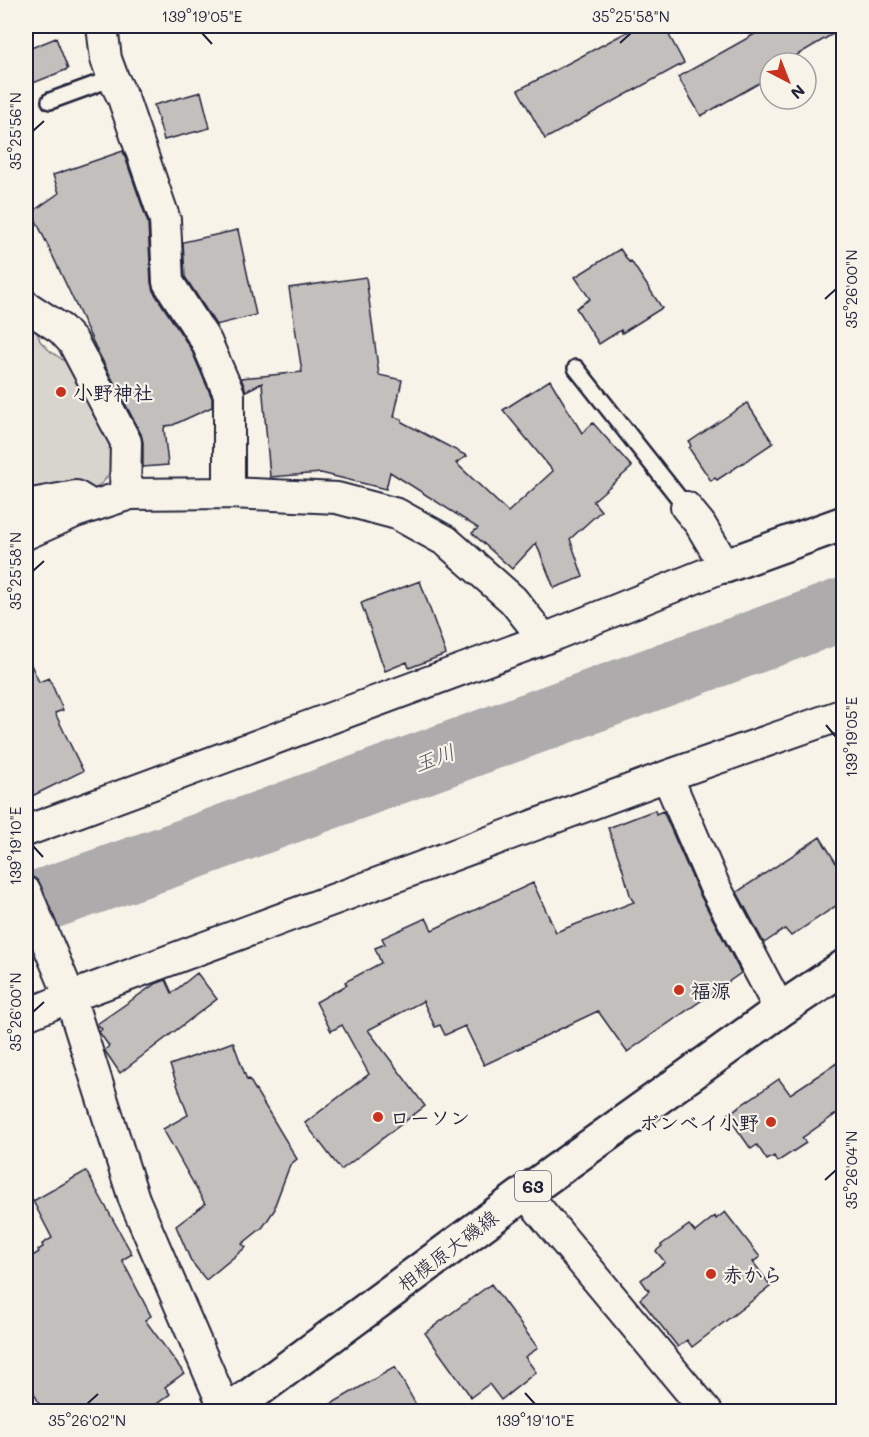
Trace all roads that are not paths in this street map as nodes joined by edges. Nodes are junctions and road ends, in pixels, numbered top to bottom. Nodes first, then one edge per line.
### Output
1 (102, 26) edge
2 (113, 78) junction
3 (50, 101) dead end
4 (26, 306) edge
5 (576, 368) dead end
6 (229, 493) junction
7 (125, 496) junction
8 (26, 505) edge
9 (93, 506) junction
10 (686, 507) joint
11 (843, 523) edge
12 (26, 534) edge
13 (726, 566) junction
14 (544, 639) junction
15 (843, 714) edge
16 (667, 776) junction
17 (26, 831) edge
18 (26, 892) edge
19 (839, 978) edge
20 (68, 992) junction
21 (780, 1010) junction
22 (26, 1015) edge
23 (525, 1193) junction
24 (227, 1412) edge
25 (707, 1412) edge

1 - 2 street
2 - 3 lane
2 - 6 street
4 - 7 street
5 - 10 lane
6 - 7 street
6 - 14 street
7 - 9 street
8 - 9 street
9 - 12 street
10 - 13 street
11 - 13 main road
13 - 14 street
14 - 17 street
15 - 16 street
16 - 20 street
16 - 21 street
18 - 20 street
19 - 21 main road, 相模原大磯線 / 63
20 - 22 street
20 - 24 street
21 - 23 main road, 相模原大磯線 / 63
23 - 24 main road, 相模原大磯線 / 63
23 - 25 street

